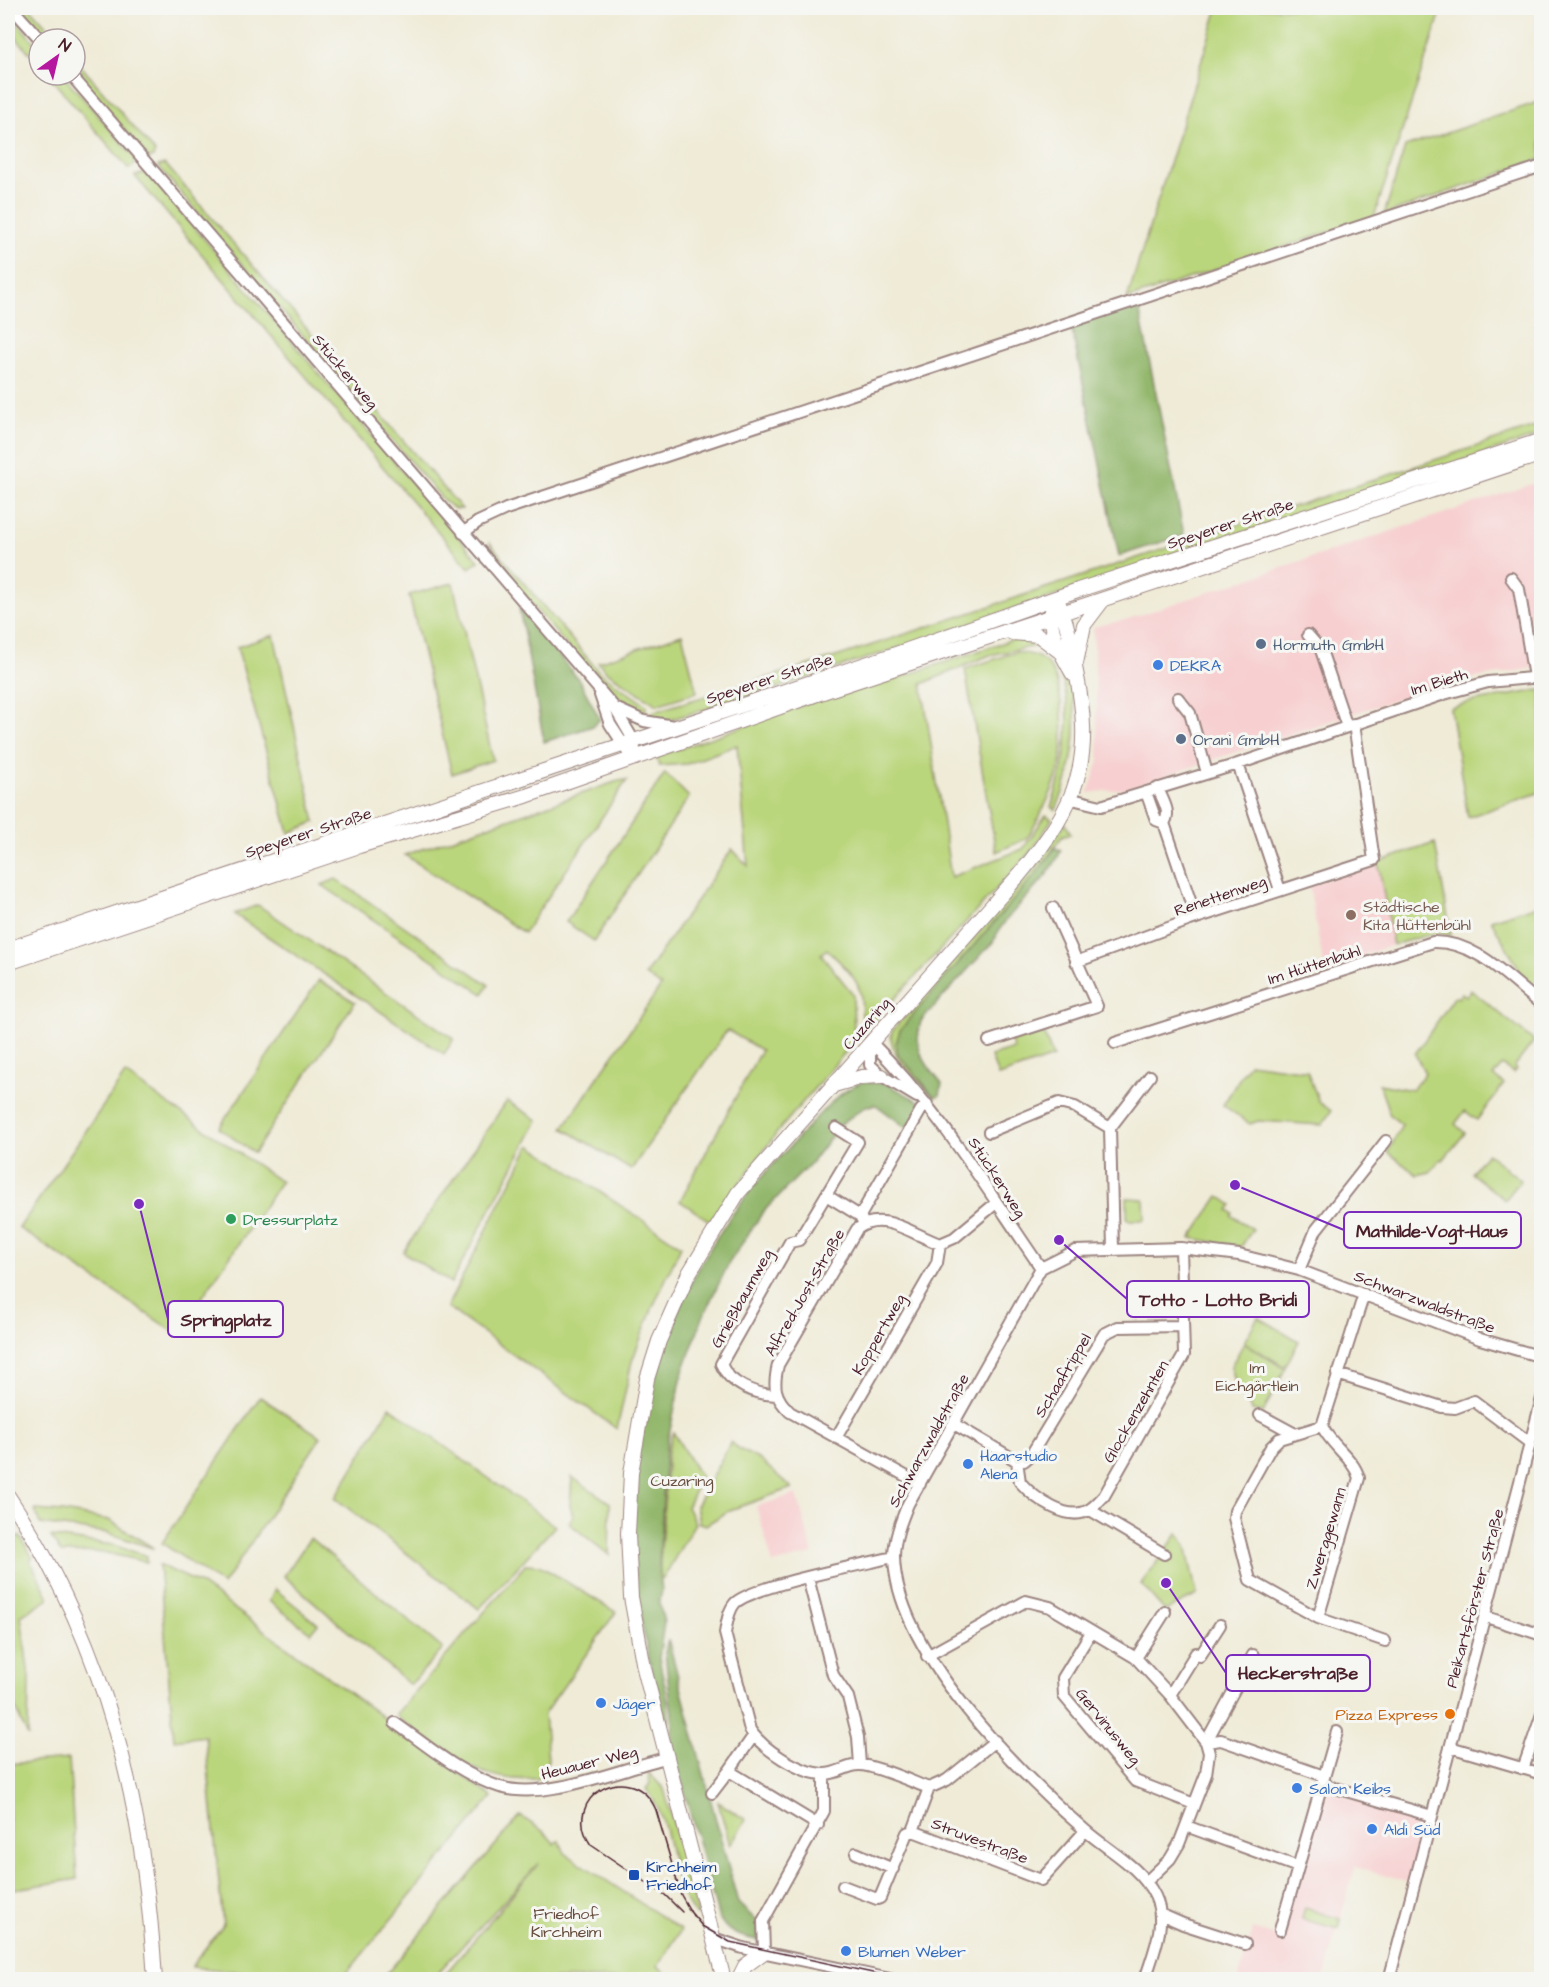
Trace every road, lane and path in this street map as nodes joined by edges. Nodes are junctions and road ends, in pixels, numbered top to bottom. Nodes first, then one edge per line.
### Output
1 (12, 8) edge
2 (29, 27) edge
3 (81, 87) edge
4 (1542, 166) edge
5 (1542, 440) edge
6 (1542, 454) edge
7 (464, 533) junction
8 (1511, 578) dead end
9 (1056, 597) junction
10 (1105, 599) junction
11 (1056, 615) junction
12 (1004, 632) junction
13 (1308, 634) dead end
14 (1060, 651) junction
15 (1075, 666) junction
16 (1538, 677) edge
17 (1079, 684) junction
18 (597, 687) junction
19 (1178, 698) dead end
20 (614, 707) junction
21 (678, 726) junction
22 (1350, 726) junction
23 (628, 743) junction
24 (636, 759) junction
25 (1238, 764) junction
26 (1207, 772) junction
27 (1158, 788) junction
28 (1146, 792) junction
29 (1072, 799) junction
30 (1164, 823) junction
31 (1280, 890) junction
32 (1053, 908) dead end
33 (1196, 918) junction
34 (8, 949) edge
35 (1076, 962) junction
36 (8, 963) edge
37 (1542, 1005) edge
38 (870, 1041) junction
39 (989, 1041) dead end
40 (1115, 1043) dead end
41 (882, 1076) junction
42 (1150, 1076) dead end
43 (834, 1085) junction
44 (927, 1104) junction
45 (836, 1128) dead end
46 (1110, 1128) junction
47 (989, 1132) dead end
48 (1386, 1141) dead end
49 (826, 1195) junction
50 (996, 1203) junction
51 (862, 1220) junction
52 (940, 1244) junction
53 (1181, 1248) junction
54 (1113, 1249) junction
55 (1041, 1268) junction
56 (1299, 1270) junction
57 (1364, 1294) junction
58 (1183, 1326) junction
59 (1542, 1357) edge
60 (1337, 1374) junction
61 (776, 1395) junction
62 (1541, 1401) edge
63 (1260, 1415) dead end
64 (954, 1424) junction
65 (1322, 1426) junction
66 (1295, 1434) junction
67 (836, 1438) junction
68 (1530, 1443) junction
69 (1017, 1461) junction
70 (920, 1484) junction
71 (8, 1496) edge
72 (1090, 1510) junction
73 (1164, 1554) dead end
74 (894, 1557) junction
75 (808, 1578) junction
76 (1165, 1612) dead end
77 (1486, 1617) junction
78 (1318, 1618) junction
79 (1220, 1624) dead end
80 (1091, 1632) junction
81 (1542, 1635) edge
82 (1385, 1641) dead end
83 (1253, 1654) dead end
84 (927, 1656) junction
85 (1136, 1658) junction
86 (1170, 1695) junction
87 (1542, 1714) edge
88 (394, 1723) dead end
89 (1337, 1732) dead end
90 (754, 1735) junction
91 (995, 1741) junction
92 (1206, 1742) junction
93 (1450, 1748) junction
94 (666, 1758) junction
95 (860, 1765) junction
96 (1523, 1769) junction
97 (729, 1771) junction
98 (824, 1774) junction
99 (1542, 1774) edge
100 (1323, 1780) junction
101 (929, 1788) junction
102 (712, 1793) dead end
103 (1194, 1804) junction
104 (1432, 1816) junction
105 (818, 1825) junction
106 (1186, 1826) junction
107 (913, 1831) junction
108 (1085, 1831) junction
109 (856, 1853) dead end
110 (1298, 1867) junction
111 (893, 1869) junction
112 (1146, 1881) junction
113 (843, 1886) dead end
114 (1160, 1914) junction
115 (1280, 1930) dead end
116 (713, 1938) junction
117 (1245, 1944) dead end
118 (764, 1952) junction
119 (155, 1980) edge
120 (724, 1980) edge
121 (738, 1980) edge
122 (896, 1980) edge
123 (1145, 1980) edge
124 (1389, 1980) edge

1 - 2 street
3 - 7 street, Stückerweg
4 - 7 street
5 - 9 main road, Speyerer Straße
6 - 10 main road, Speyerer Straße
7 - 18 street, Stückerweg
8 - 16 street, Im Bieth
9 - 11 main road, Cuzaring
9 - 21 main road, Speyerer Straße
10 - 11 main road, Speyerer Straße
10 - 15 main road
11 - 12 main road, Speyerer Straße
11 - 14 main road, Cuzaring
11 - 15 main road, Cuzaring
12 - 14 main road
12 - 24 main road, Speyerer Straße
13 - 22 street
14 - 17 main road, Cuzaring
15 - 17 main road, Cuzaring
16 - 22 street, Im Bieth
17 - 29 main road, Cuzaring
18 - 20 street, Stückerweg
18 - 23 street, Stückerweg
19 - 26 street
20 - 21 street
20 - 23 street, Stückerweg
21 - 23 main road, Speyerer Straße
22 - 25 street, Im Bieth
22 - 31 street, Renettenweg
23 - 24 street, Stückerweg
23 - 34 main road, Speyerer Straße
24 - 36 main road, Speyerer Straße
25 - 26 street, Im Bieth
25 - 31 street
26 - 27 street, Im Bieth
27 - 28 street, Im Bieth
27 - 30 street
28 - 29 street, Im Bieth
28 - 30 street
29 - 38 main road, Cuzaring
30 - 33 street
31 - 33 street, Renettenweg
32 - 35 street
33 - 35 street, Renettenweg
35 - 39 street
37 - 40 street, Im Hüttenbühl
38 - 41 street
38 - 43 main road, Cuzaring
38 - 44 street, Stückerweg
41 - 43 main road
41 - 44 street, Stückerweg
42 - 46 street
43 - 94 main road, Cuzaring
44 - 50 street, Stückerweg
44 - 51 street, Alfred-Jost-Straße
45 - 49 street, Grießbaumweg
46 - 47 street
46 - 54 street
48 - 56 street
49 - 51 street
49 - 61 street, Grießbaumweg
50 - 52 street
50 - 55 street, Stückerweg
51 - 52 street, Alfred-Jost-Straße
51 - 61 street, Alfred-Jost-Straße
52 - 67 street, Koppertweg
53 - 54 street, Schwarzwaldstraße
53 - 56 street, Schwarzwaldstraße
53 - 58 street, Glockenzehnten
54 - 55 street, Schwarzwaldstraße
55 - 64 street, Schwarzwaldstraße
56 - 57 street, Schwarzwaldstraße
57 - 59 street, Schwarzwaldstraße
57 - 60 street
58 - 69 street, Schaafrippel
58 - 72 street, Glockenzehnten
60 - 65 street
60 - 68 street
61 - 67 street
62 - 68 street, Pleikartsförster Straße
63 - 66 street
64 - 69 street
64 - 70 street, Schwarzwaldstraße
65 - 66 street
65 - 78 street, Zwerggewann
66 - 78 street
67 - 70 street
68 - 77 street, Pleikartsförster Straße
69 - 72 street
70 - 74 street, Schwarzwaldstraße
71 - 119 main road
72 - 73 street
74 - 75 street
74 - 84 street, Schwarzwaldstraße
75 - 90 street
75 - 95 street
76 - 85 street
77 - 81 street
77 - 93 street, Pleikartsförster Straße
78 - 82 street
79 - 86 street
80 - 84 street
80 - 85 street
80 - 103 street, Gervinusweg
83 - 92 street
84 - 91 street, Schwarzwaldstraße
85 - 86 street
86 - 92 street
87 - 96 street
88 - 94 street, Heuauer Weg
89 - 100 street
90 - 97 street
90 - 98 street
91 - 101 street
91 - 108 street, Schwarzwaldstraße
92 - 100 street
92 - 103 street
93 - 96 street
93 - 104 street, Pleikartsförster Straße
94 - 116 main road, Cuzaring
95 - 98 street
95 - 101 street
96 - 99 street
97 - 102 street
97 - 105 street
98 - 105 street
100 - 104 street
100 - 110 street
101 - 107 street, Struvestraße
103 - 106 street
104 - 124 street, Pleikartsförster Straße
105 - 118 street
106 - 110 street
106 - 112 street
107 - 108 street, Struvestraße
107 - 111 street, Struvestraße
108 - 112 street, Schwarzwaldstraße
109 - 111 street
110 - 115 street
111 - 113 street, Struvestraße
112 - 114 street, Schwarzwaldstraße
114 - 117 street
114 - 123 street, Schwarzwaldstraße
116 - 118 street
116 - 120 main road, Cuzaring
118 - 121 main road
118 - 122 street

